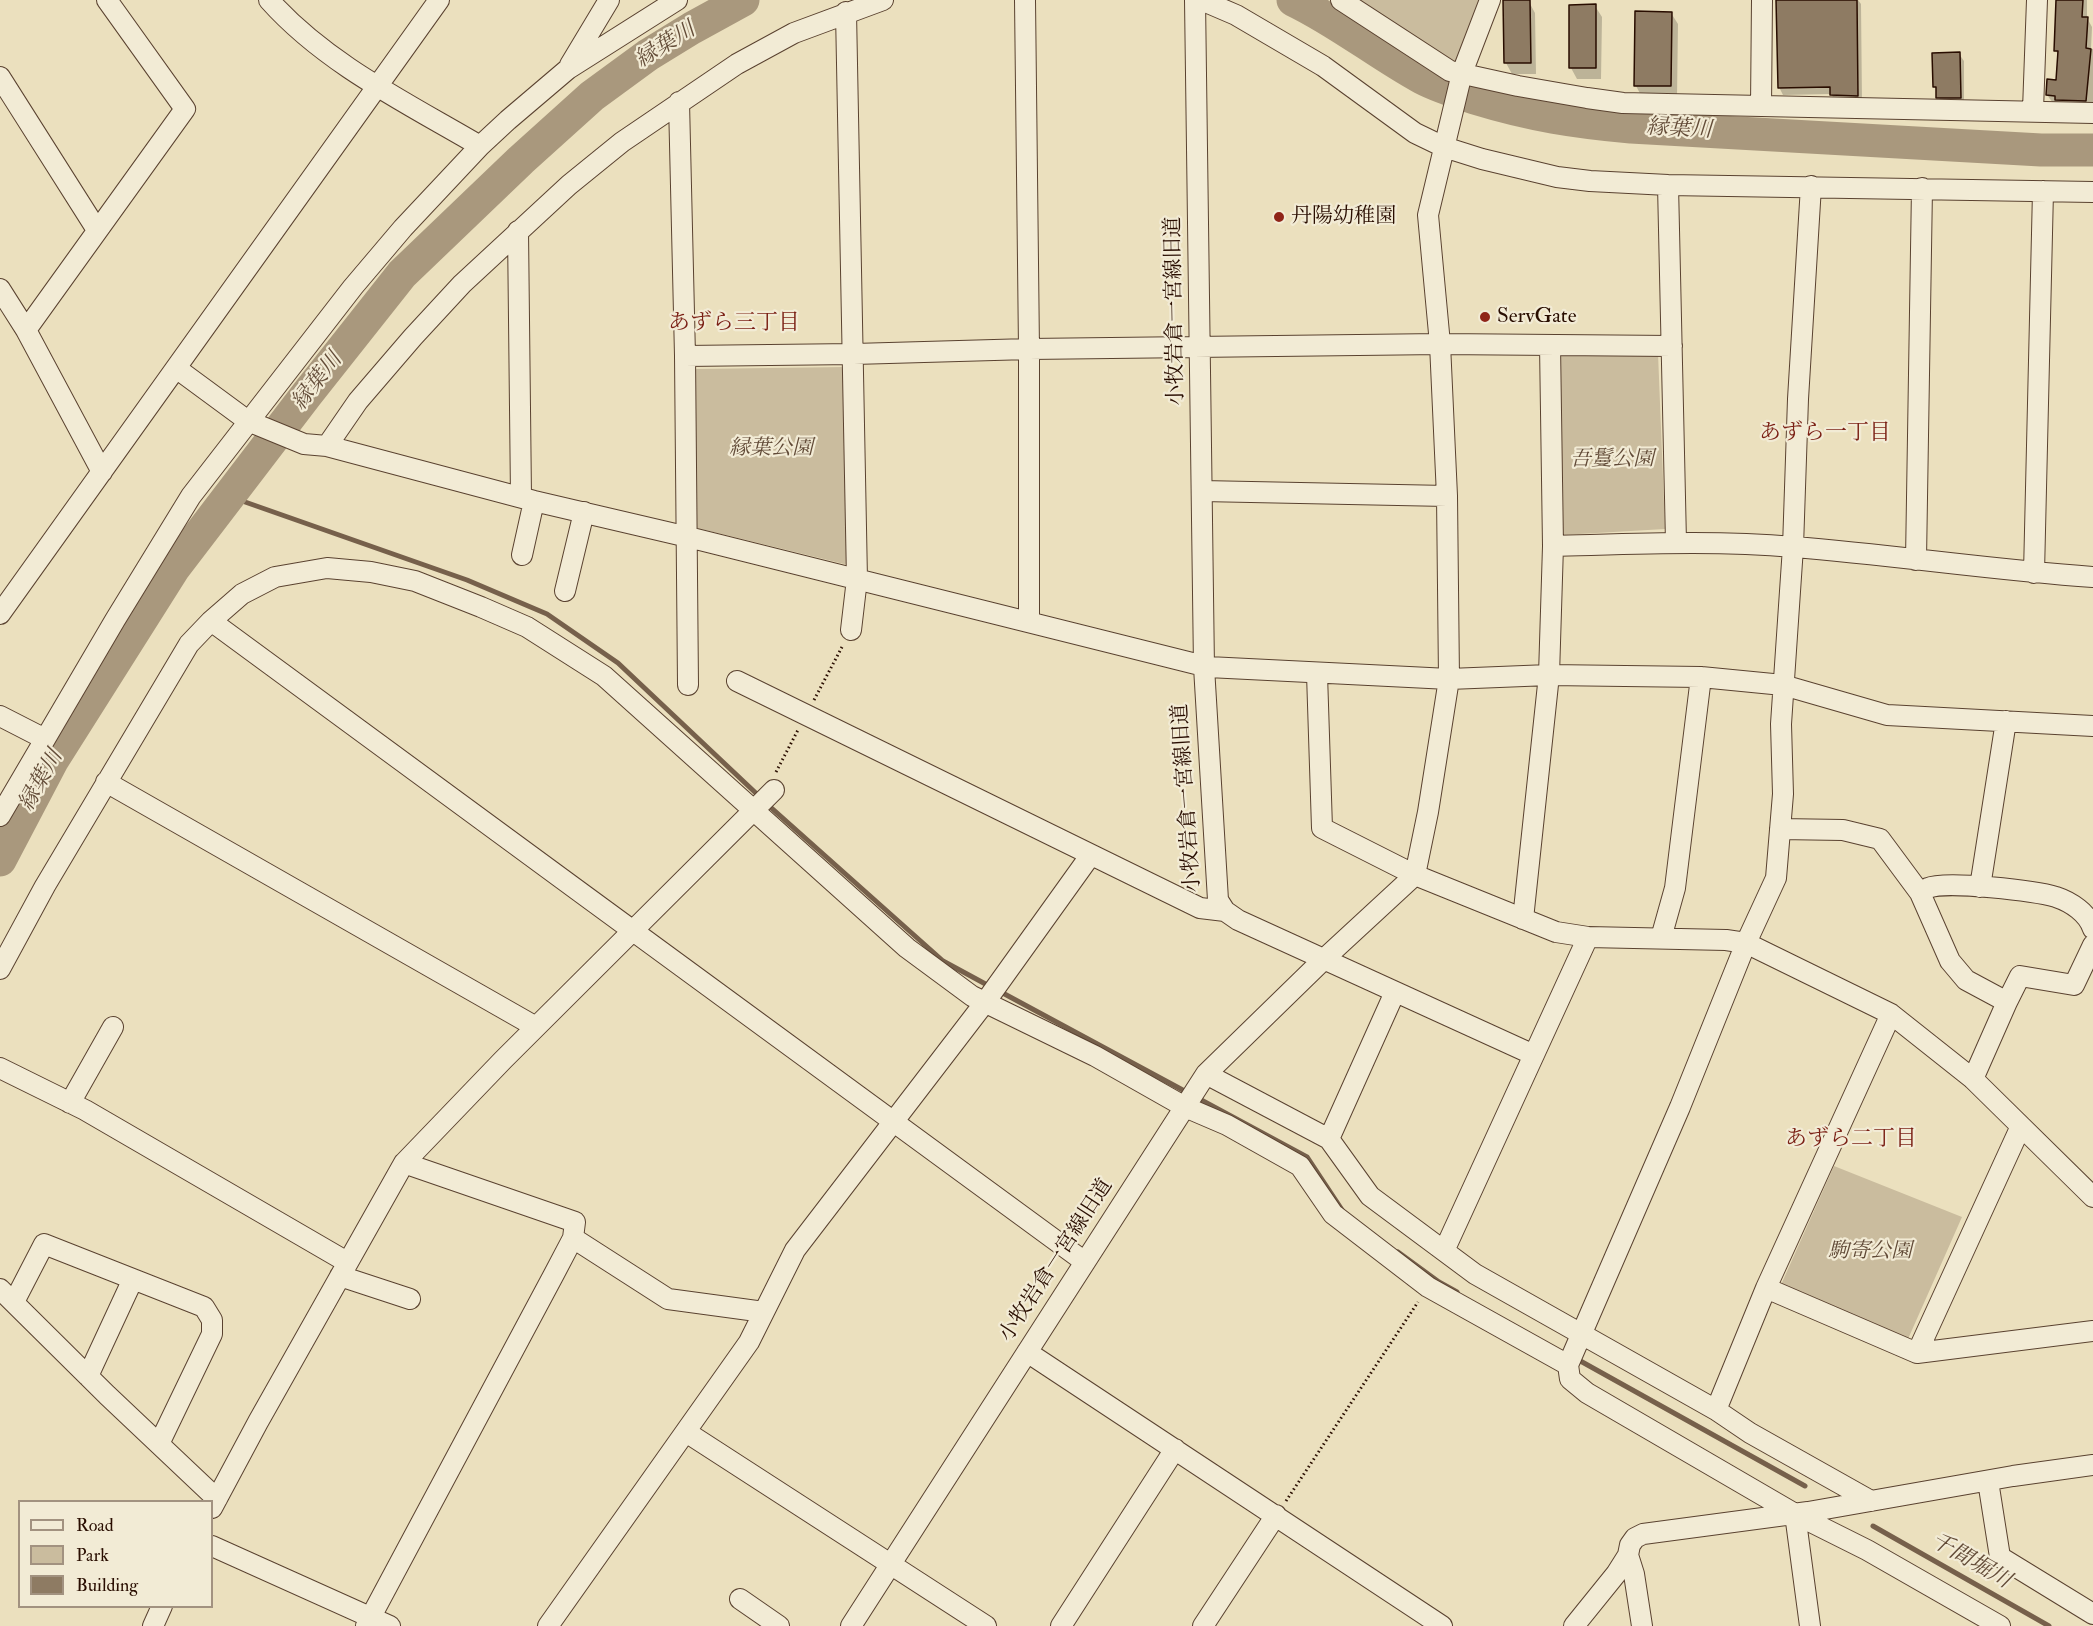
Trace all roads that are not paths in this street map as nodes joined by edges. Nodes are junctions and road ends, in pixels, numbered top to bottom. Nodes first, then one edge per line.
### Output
1 (107, 0) edge
2 (269, 0) edge
3 (439, 0) edge
4 (609, 0) edge
5 (677, 0) edge
6 (883, 0) edge
7 (1025, 0) edge
8 (1196, 0) edge
9 (1200, 0) edge
10 (1341, 0) edge
11 (1491, 0) edge
12 (1762, 0) edge
13 (2037, 0) edge
14 (846, 12) junction
15 (568, 69) junction
16 (0, 77) edge
17 (1461, 78) junction
18 (378, 86) junction
19 (679, 102) junction
20 (1761, 106) junction
21 (2032, 111) junction
22 (2093, 113) edge
23 (480, 146) junction
24 (1444, 147) junction
25 (1668, 185) junction
26 (1811, 186) junction
27 (1922, 188) junction
28 (2043, 191) junction
29 (2093, 192) edge
30 (97, 230) junction
31 (518, 231) junction
32 (0, 289) edge
33 (26, 330) junction
34 (1440, 344) junction
35 (1550, 345) junction
36 (1672, 346) junction
37 (1200, 348) junction
38 (1029, 349) junction
39 (854, 354) junction
40 (685, 356) junction
41 (176, 368) junction
42 (251, 422) junction
43 (327, 446) junction
44 (102, 472) junction
45 (1202, 491) junction
46 (1447, 496) junction
47 (527, 499) junction
48 (584, 512) junction
49 (688, 537) junction
50 (1676, 542) junction
51 (1553, 546) junction
52 (1793, 547) junction
53 (522, 555) dead end
54 (1916, 560) junction
55 (2034, 573) junction
56 (2093, 577) edge
57 (857, 579) junction
58 (565, 591) dead end
59 (0, 614) edge
60 (211, 621) junction
61 (1029, 622) junction
62 (851, 630) dead end
63 (1204, 666) junction
64 (1317, 674) junction
65 (1549, 675) junction
66 (1701, 677) junction
67 (1449, 679) junction
68 (737, 681) dead end
69 (688, 685) dead end
70 (1783, 685) junction
71 (0, 716) edge
72 (2006, 722) junction
73 (2093, 726) edge
74 (45, 739) junction
75 (106, 782) junction
76 (773, 791) dead end
77 (756, 809) junction
78 (0, 816) edge
79 (1780, 828) junction
80 (1090, 856) junction
81 (1415, 875) junction
82 (1980, 887) junction
83 (1920, 893) junction
84 (1225, 912) junction
85 (1523, 919) junction
86 (633, 929) junction
87 (2093, 929) edge
88 (1588, 937) junction
89 (1661, 938) junction
90 (1746, 944) junction
91 (2092, 951) edge
92 (1324, 959) junction
93 (0, 969) edge
94 (1395, 992) junction
95 (992, 993) junction
96 (2007, 1002) junction
97 (1892, 1014) junction
98 (113, 1027) dead end
99 (536, 1027) junction
100 (1534, 1055) junction
101 (0, 1068) edge
102 (1203, 1079) junction
103 (1973, 1079) junction
104 (70, 1103) junction
105 (1186, 1105) junction
106 (894, 1124) junction
107 (2021, 1126) junction
108 (1329, 1139) junction
109 (404, 1163) junction
110 (2093, 1197) edge
111 (573, 1239) junction
112 (1444, 1251) junction
113 (1085, 1262) junction
114 (344, 1269) junction
115 (133, 1280) junction
116 (1766, 1288) junction
117 (7, 1296) edge
118 (410, 1299) dead end
119 (765, 1312) junction
120 (2093, 1331) edge
121 (1579, 1338) junction
122 (1027, 1352) junction
123 (1917, 1353) junction
124 (1568, 1364) junction
125 (88, 1376) junction
126 (1716, 1410) junction
127 (686, 1432) junction
128 (159, 1444) junction
129 (1175, 1449) junction
130 (2093, 1465) edge
131 (1988, 1481) junction
132 (211, 1500) edge
133 (214, 1503) edge
134 (1862, 1503) junction
135 (1795, 1514) junction
136 (1276, 1515) junction
137 (213, 1546) edge
138 (1628, 1555) junction
139 (890, 1563) junction
140 (740, 1599) dead end
141 (161, 1608) edge
142 (2093, 1614) edge
143 (368, 1622) edge
144 (856, 1624) edge
145 (1994, 1624) edge
146 (153, 1626) edge
147 (390, 1626) edge
148 (548, 1626) edge
149 (779, 1626) edge
150 (986, 1626) edge
151 (1061, 1626) edge
152 (1203, 1626) edge
153 (1442, 1626) edge
154 (1574, 1626) edge
155 (1642, 1626) edge
156 (1810, 1626) edge

1 - 30 street
2 - 18 street
3 - 18 street
4 - 15 street
5 - 15 street
6 - 14 street
7 - 38 street
8 - 37 street, 小牧岩倉一宮線旧道
9 - 24 street
10 - 17 street
11 - 17 street
12 - 20 street
13 - 21 street
14 - 19 street
14 - 39 street
15 - 23 street
16 - 30 street
17 - 20 street
17 - 24 street
18 - 23 street
18 - 41 street
19 - 31 street
19 - 40 street
20 - 21 street
21 - 22 street
23 - 42 street
24 - 25 street
24 - 34 street
25 - 26 street
25 - 36 street
26 - 27 street
26 - 52 street
27 - 28 street
27 - 54 street
28 - 29 street
28 - 55 street
30 - 33 street
31 - 43 street
31 - 47 street
32 - 33 street
33 - 44 street
34 - 35 street
34 - 37 street
34 - 46 street
35 - 36 street
35 - 51 street
36 - 50 street
37 - 38 street
37 - 45 street, 小牧岩倉一宮線旧道
38 - 39 street
38 - 61 street
39 - 40 street
39 - 57 street
40 - 49 street
41 - 42 street
41 - 44 street
42 - 43 street
42 - 74 street
43 - 47 street
44 - 59 street
45 - 46 street
45 - 63 street, 小牧岩倉一宮線旧道
46 - 67 street
47 - 48 street
47 - 53 street
48 - 49 street
48 - 58 street
49 - 57 street
49 - 69 street
50 - 51 street
50 - 52 street
51 - 65 street
52 - 54 street
52 - 70 street
54 - 55 street
55 - 56 street
57 - 61 street
57 - 62 street
60 - 75 street
60 - 77 street
60 - 86 street
61 - 63 street
63 - 64 street
63 - 84 street, 小牧岩倉一宮線旧道
64 - 67 street
64 - 81 street
65 - 66 street
65 - 67 street
65 - 85 street
66 - 70 street
66 - 89 street
67 - 81 street
68 - 80 street
70 - 72 street
70 - 79 street
71 - 74 street
72 - 73 street
72 - 82 street
74 - 78 street
75 - 93 street
75 - 99 street
76 - 77 street
77 - 86 street
77 - 95 street
79 - 83 street
79 - 90 street
80 - 84 street
80 - 95 street
81 - 85 street
81 - 92 street
82 - 83 street
82 - 87 street
83 - 96 street
84 - 92 street, 小牧岩倉一宮線旧道
85 - 88 street
86 - 99 street
86 - 106 street
88 - 89 street
88 - 100 street
89 - 90 street
90 - 97 street
90 - 121 street
91 - 96 street
92 - 94 street
92 - 102 street, 小牧岩倉一宮線旧道
94 - 100 street
94 - 108 street
95 - 105 street
95 - 106 street
96 - 103 street
97 - 103 street
97 - 116 street
98 - 104 street
99 - 109 street
100 - 112 street
101 - 104 street
102 - 105 street, 小牧岩倉一宮線旧道
102 - 108 street
103 - 107 street
104 - 114 street
105 - 113 street, 小牧岩倉一宮線旧道
105 - 124 street
106 - 113 street
106 - 119 street
107 - 110 street
107 - 123 street
108 - 112 street
109 - 111 street
109 - 114 street
111 - 119 street
111 - 143 street
112 - 121 street
113 - 122 street, 小牧岩倉一宮線旧道
114 - 118 street
114 - 133 street
115 - 117 street
115 - 125 street
115 - 128 street
116 - 123 street
116 - 126 street
117 - 125 street
119 - 127 street
120 - 123 street
121 - 124 street
121 - 126 street
122 - 129 street
122 - 139 street, 小牧岩倉一宮線旧道
124 - 135 street
125 - 128 street
126 - 134 street
127 - 139 street
127 - 148 street
128 - 132 street
129 - 136 street
129 - 151 street
130 - 131 street
131 - 134 street
131 - 142 street
134 - 135 street
135 - 138 street
135 - 145 street
135 - 156 street
136 - 152 street
136 - 153 street
137 - 143 street
138 - 154 street
138 - 155 street
139 - 144 street, 小牧岩倉一宮線旧道
139 - 150 street
140 - 149 street
141 - 146 street
143 - 147 street

